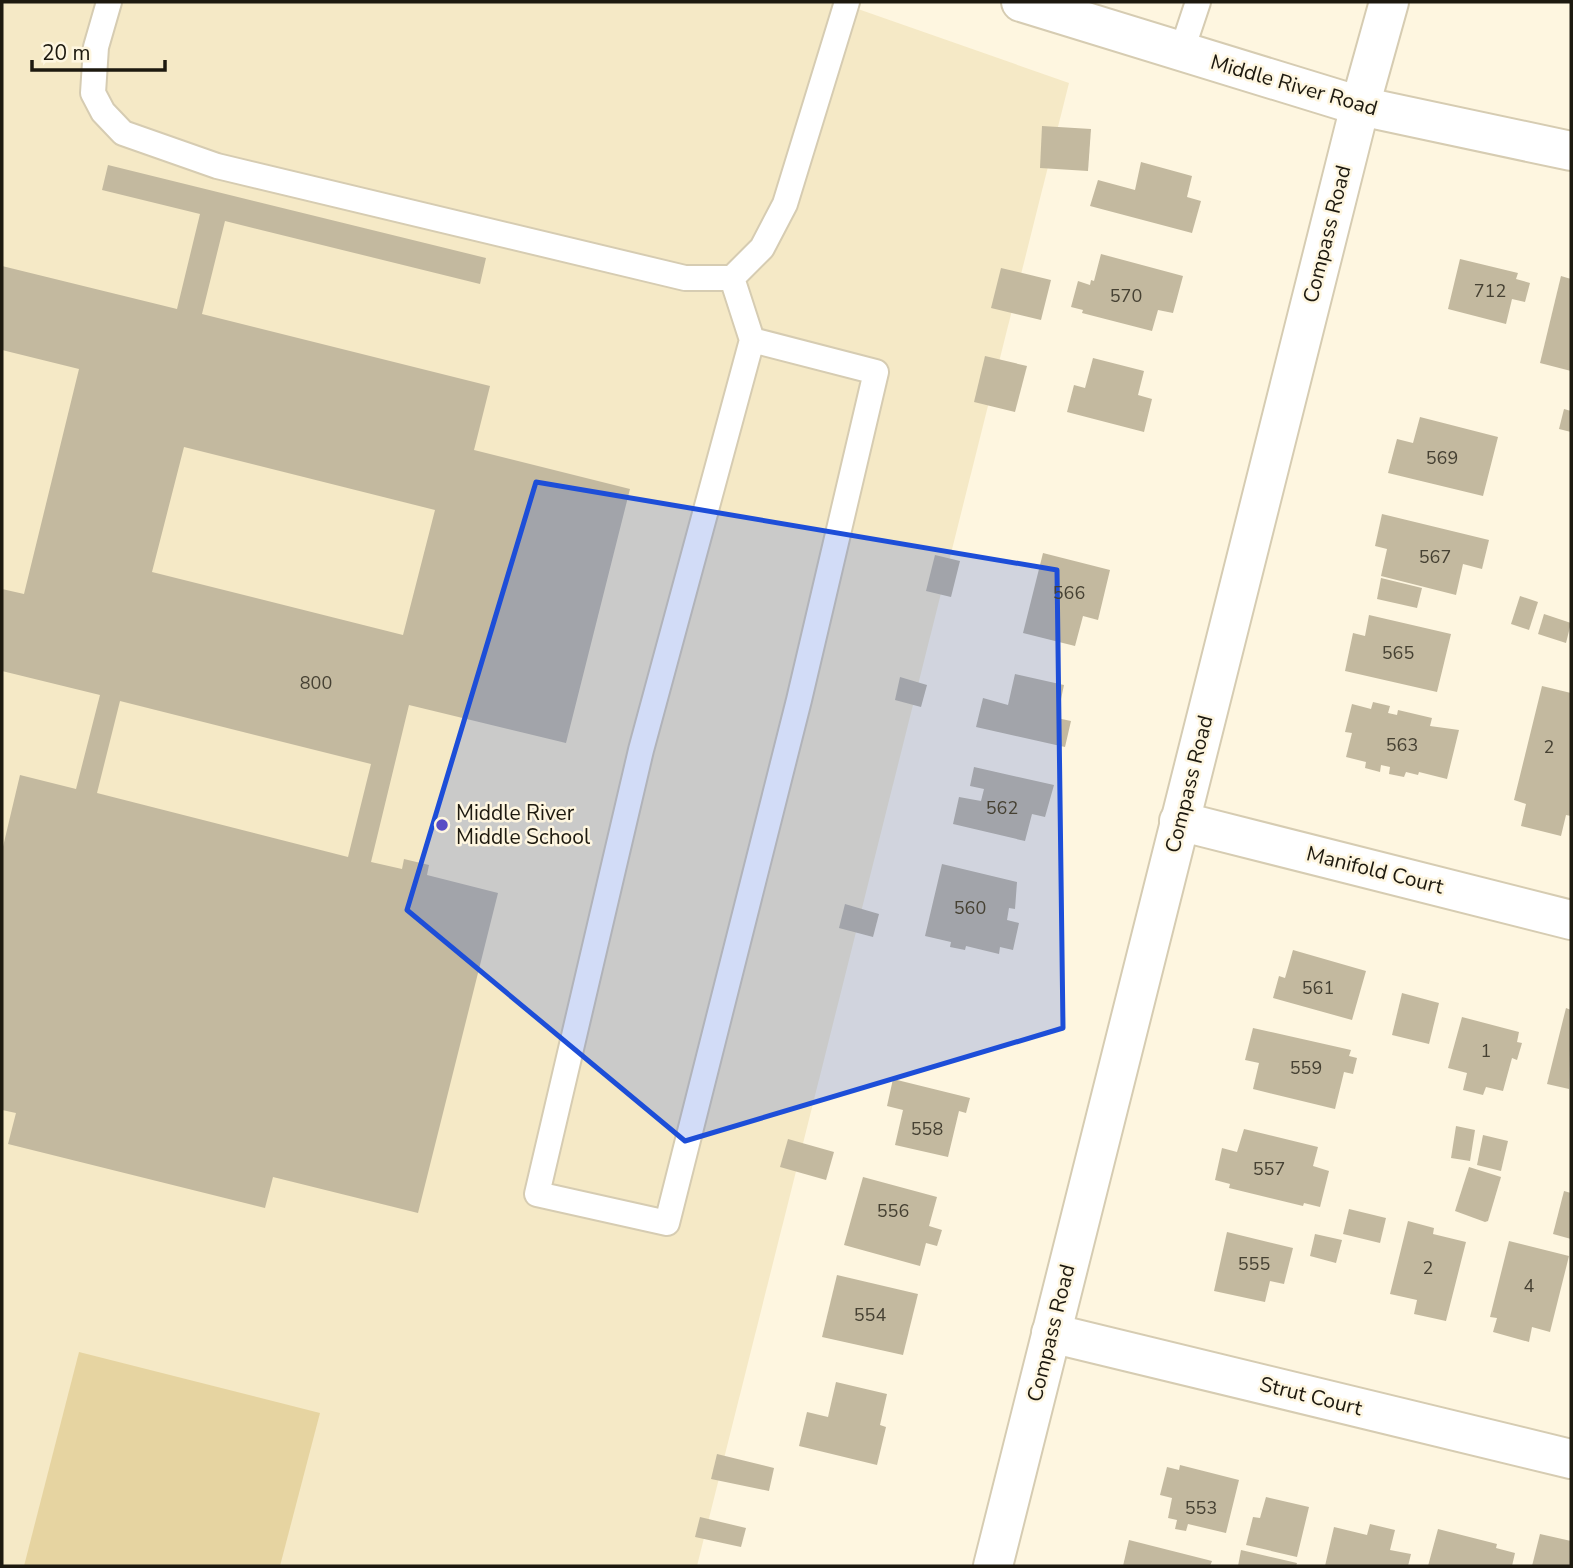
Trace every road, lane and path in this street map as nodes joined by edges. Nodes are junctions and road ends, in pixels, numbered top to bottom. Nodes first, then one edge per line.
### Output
1 (109, 2) edge
2 (847, 2) edge
3 (1021, 2) edge
4 (1198, 2) edge
5 (1389, 2) edge
6 (1181, 53) junction
7 (1360, 106) junction
8 (1571, 151) edge
9 (732, 278) junction
10 (752, 340) junction
11 (1179, 821) junction
12 (1571, 920) edge
13 (1051, 1333) junction
14 (1571, 1459) edge
15 (993, 1566) edge

1 - 9 lane
2 - 9 lane
3 - 6 street, Middle River Road
4 - 6 lane
5 - 7 street, Compass Road
6 - 7 street, Middle River Road
7 - 8 street, Middle River Road
7 - 11 street, Compass Road
9 - 10 lane
10 - 10 lane
11 - 12 street, Manifold Court
11 - 13 street, Compass Road
13 - 14 street, Strut Court
13 - 15 street, Compass Road

